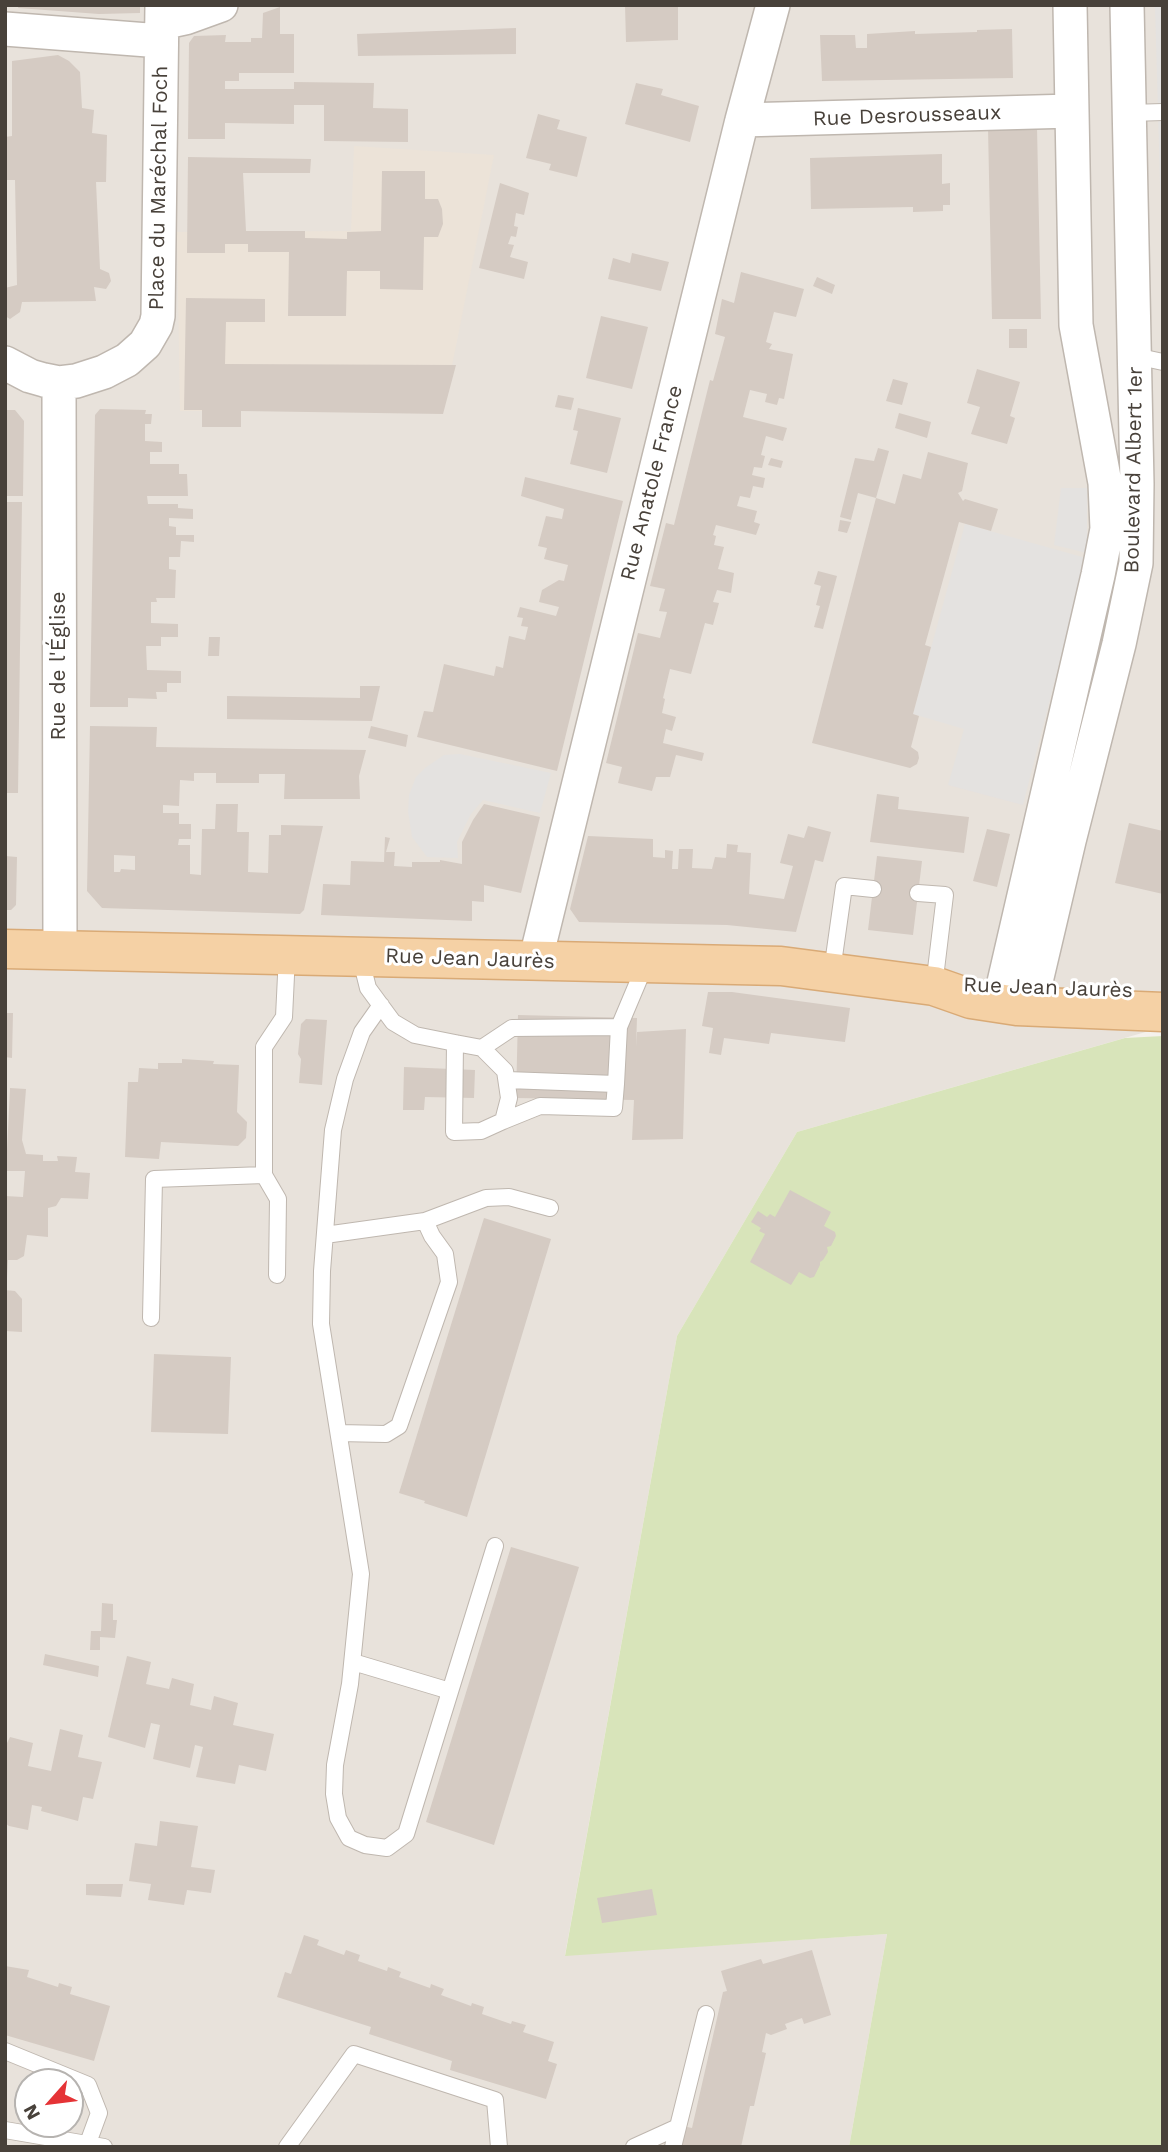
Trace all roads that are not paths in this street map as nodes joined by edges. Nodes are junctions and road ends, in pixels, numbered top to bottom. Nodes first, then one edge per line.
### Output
1 (221, 5) edge
2 (773, 5) edge
3 (1070, 5) edge
4 (1127, 5) edge
5 (162, 23) edge
6 (5, 29) edge
7 (1072, 111) junction
8 (1163, 111) edge
9 (1130, 113) junction
10 (742, 120) junction
11 (1149, 359) edge
12 (5, 363) edge
13 (60, 383) junction
14 (873, 889) dead end
15 (918, 893) dead end
16 (5, 949) edge
17 (60, 950) junction
18 (287, 955) junction
19 (360, 956) junction
20 (535, 962) junction
21 (646, 963) junction
22 (832, 971) junction
23 (934, 986) junction
24 (1163, 992) edge
25 (1017, 995) junction
26 (381, 1005) junction
27 (1163, 1012) edge
28 (619, 1027) junction
29 (455, 1043) junction
30 (482, 1048) junction
31 (507, 1080) junction
32 (616, 1084) junction
33 (503, 1121) junction
34 (264, 1175) junction
35 (550, 1208) dead end
36 (425, 1221) junction
37 (325, 1236) junction
38 (277, 1275) dead end
39 (151, 1318) dead end
40 (339, 1433) junction
41 (495, 1546) dead end
42 (352, 1662) junction
43 (450, 1691) junction
44 (706, 2014) dead end
45 (5, 2051) edge
46 (678, 2127) junction
47 (5, 2130) edge
48 (96, 2145) edge
49 (287, 2147) edge
50 (499, 2147) edge
51 (634, 2147) edge
52 (673, 2147) edge

1 - 5 street
2 - 10 street, Rue Anatole France
3 - 7 street, Boulevard Albert 1er
4 - 9 street, Boulevard Albert 1er
5 - 6 street
5 - 13 street, Place du Maréchal Foch
7 - 10 street, Rue Desrousseaux
7 - 25 street, Boulevard Albert 1er
8 - 9 lane
9 - 11 street, Boulevard Albert 1er
10 - 20 street, Rue Anatole France
11 - 25 street, Boulevard Albert 1er
12 - 13 street, Place du Maréchal Foch
13 - 17 street, Rue de l'Église
14 - 22 lane
15 - 23 lane
16 - 17 main road, Rue Jean Jaurès
17 - 18 main road, Rue Jean Jaurès
18 - 19 main road, Rue Jean Jaurès
18 - 34 lane
19 - 20 main road, Rue Jean Jaurès
19 - 26 lane
20 - 21 main road, Rue Jean Jaurès
21 - 22 main road, Rue Jean Jaurès
21 - 28 lane
22 - 23 main road, Rue Jean Jaurès
23 - 25 main road, Rue Jean Jaurès
24 - 25 main road, Rue Jean Jaurès
25 - 27 main road, Rue Jean Jaurès
26 - 29 lane
26 - 37 lane
28 - 30 lane
28 - 32 lane
29 - 30 lane
29 - 33 lane
30 - 31 lane
31 - 32 lane
31 - 33 lane
32 - 33 lane
34 - 38 lane
34 - 39 lane
35 - 36 lane
36 - 37 lane
36 - 40 lane
37 - 40 lane
40 - 42 lane
41 - 43 lane
42 - 43 lane
42 - 43 lane
44 - 46 lane
45 - 48 lane
46 - 51 lane
46 - 52 lane
47 - 48 lane
49 - 50 lane

